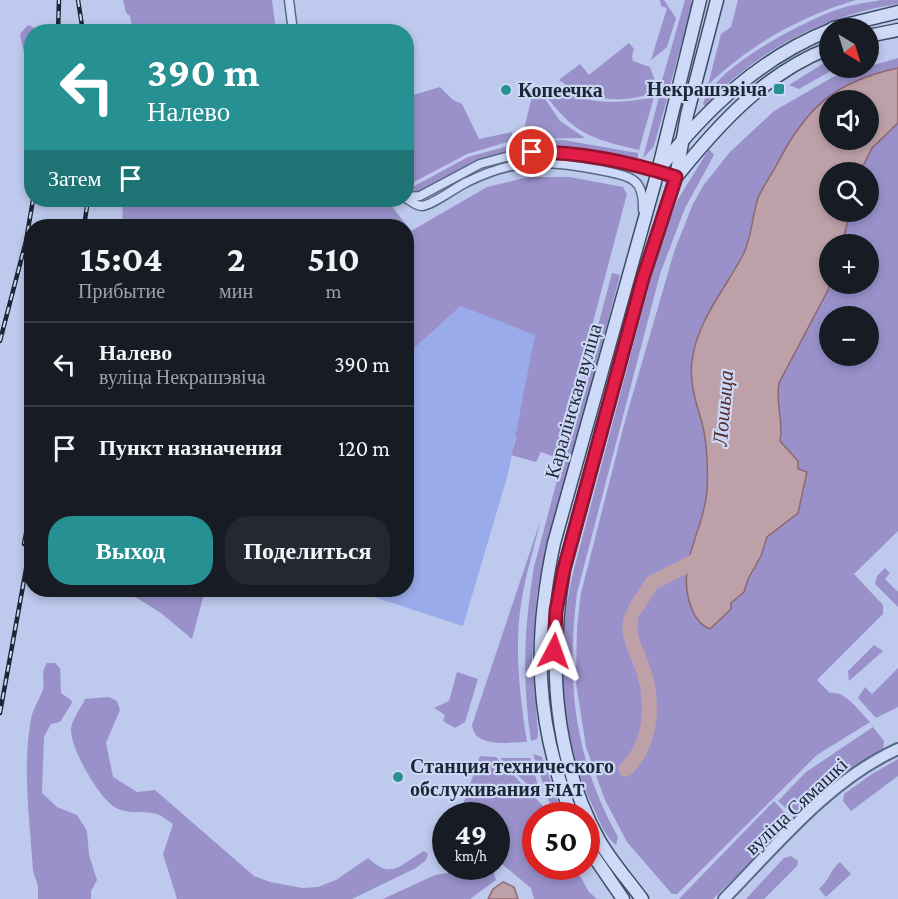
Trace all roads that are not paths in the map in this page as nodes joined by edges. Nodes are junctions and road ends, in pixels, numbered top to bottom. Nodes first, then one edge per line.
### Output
1 (289, 0) edge
2 (700, 0) edge
3 (717, 0) edge
4 (898, 12) edge
5 (874, 18) edge
6 (292, 24) edge
7 (898, 30) edge
8 (879, 34) edge
9 (819, 35) edge
10 (819, 54) edge
11 (687, 115) junction
12 (701, 122) junction
13 (681, 141) junction
14 (658, 171) junction
15 (676, 177) junction
16 (414, 196) edge
17 (414, 204) edge
18 (643, 220) junction
19 (581, 447) junction
20 (596, 452) junction
21 (898, 749) edge
22 (567, 802) edge
23 (600, 866) edge
24 (622, 899) edge
25 (642, 899) edge
26 (724, 899) edge

1 - 6 street
2 - 14 main road, Каралінская вуліца
3 - 11 main road, Каралінская вуліца
4 - 5 main road
7 - 8 main road
9 - 12 main road
10 - 15 main road
11 - 12 main road
11 - 13 main road, Каралінская вуліца
12 - 13 main road
13 - 14 main road
13 - 15 main road, Каралінская вуліца
14 - 15 main road
14 - 16 street
14 - 18 main road, Каралінская вуліца
15 - 20 main road, Каралінская вуліца
17 - 18 street
18 - 19 main road, Каралінская вуліца
19 - 20 main road
19 - 22 main road, Каралінская вуліца
20 - 25 main road, Каралінская вуліца
21 - 26 street, вуліца Сямашкі
23 - 24 main road

